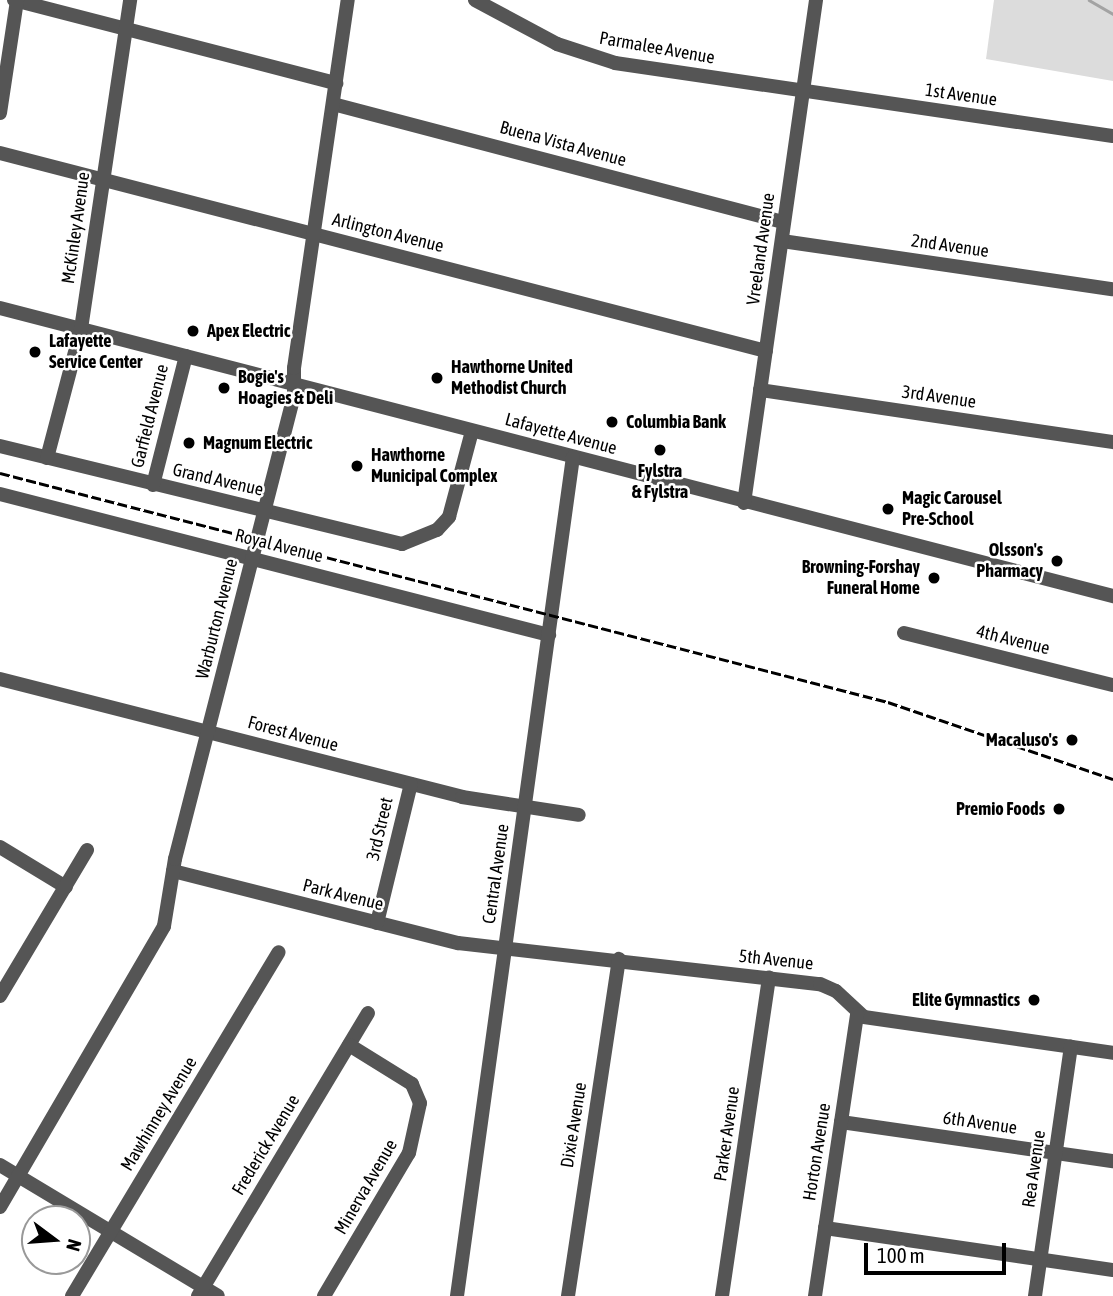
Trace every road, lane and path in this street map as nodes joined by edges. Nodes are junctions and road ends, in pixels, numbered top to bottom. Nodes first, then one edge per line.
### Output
1 (15, 0) edge
2 (130, 0) edge
3 (348, 0) edge
4 (475, 0) edge
5 (816, 0) edge
6 (125, 29) junction
7 (336, 83) junction
8 (803, 91) junction
9 (333, 104) junction
10 (0, 113) edge
11 (1113, 136) edge
12 (0, 153) edge
13 (103, 180) junction
14 (784, 222) junction
15 (313, 234) junction
16 (782, 240) junction
17 (1113, 289) edge
18 (0, 308) edge
19 (81, 329) junction
20 (766, 351) junction
21 (186, 356) junction
22 (294, 384) junction
23 (760, 390) junction
24 (472, 431) junction
25 (1113, 442) edge
26 (0, 446) edge
27 (573, 457) junction
28 (47, 458) junction
29 (153, 485) junction
30 (0, 494) edge
31 (744, 503) junction
32 (264, 510) junction
33 (252, 559) junction
34 (1113, 596) edge
35 (904, 632) dead end
36 (549, 635) junction
37 (0, 679) edge
38 (1113, 685) edge
39 (208, 732) junction
40 (411, 785) junction
41 (525, 808) junction
42 (579, 815) dead end
43 (0, 847) edge
44 (87, 850) dead end
45 (173, 872) junction
46 (66, 887) junction
47 (377, 923) junction
48 (506, 948) junction
49 (279, 952) dead end
50 (619, 959) junction
51 (769, 978) junction
52 (0, 996) edge
53 (368, 1013) dead end
54 (857, 1014) junction
55 (349, 1045) junction
56 (1072, 1047) junction
57 (1113, 1053) edge
58 (841, 1122) junction
59 (1056, 1153) junction
60 (1113, 1161) edge
61 (0, 1165) edge
62 (18, 1176) junction
63 (0, 1207) edge
64 (825, 1228) junction
65 (111, 1232) junction
66 (1041, 1260) junction
67 (1113, 1270) edge
68 (200, 1292) edge
69 (72, 1296) edge
70 (218, 1296) edge
71 (324, 1296) edge
72 (457, 1296) edge
73 (568, 1296) edge
74 (722, 1296) edge
75 (815, 1296) edge
76 (1035, 1296) edge

1 - 6 street
1 - 10 street
2 - 6 street, McKinley Avenue
3 - 7 street, Warburton Avenue
4 - 8 street, Parmalee Avenue
5 - 8 street, Vreeland Avenue
6 - 7 street
6 - 13 street, McKinley Avenue
7 - 9 street, Warburton Avenue
8 - 11 street, 1st Avenue
8 - 14 street, Vreeland Avenue
9 - 14 street, Buena Vista Avenue
9 - 15 street, Warburton Avenue
12 - 13 street, Arlington Avenue
13 - 15 street, Arlington Avenue
13 - 19 street, McKinley Avenue
14 - 16 street, Vreeland Avenue
15 - 20 street, Arlington Avenue
15 - 22 street, Warburton Avenue
16 - 17 street, 2nd Avenue
16 - 20 street, Vreeland Avenue
18 - 19 street, Lafayette Avenue
19 - 21 street, Lafayette Avenue
19 - 28 street, McKinley Avenue
20 - 23 street, Vreeland Avenue
21 - 22 street, Lafayette Avenue
21 - 29 street, Garfield Avenue
22 - 24 street, Lafayette Avenue
22 - 32 street, Warburton Avenue
23 - 25 street, 3rd Avenue
23 - 31 street, Vreeland Avenue
24 - 27 street, Lafayette Avenue
24 - 32 street, Grand Avenue
26 - 28 street, Grand Avenue
27 - 31 street, Lafayette Avenue
27 - 36 street, Central Avenue
28 - 29 street, Grand Avenue
29 - 32 street, Grand Avenue
30 - 33 street, Royal Avenue
31 - 34 street, Lafayette Avenue
32 - 33 street, Warburton Avenue
33 - 36 street, Royal Avenue
33 - 39 street, Warburton Avenue
35 - 38 street, 4th Avenue
36 - 41 street, Central Avenue
37 - 39 street, Forest Avenue
39 - 40 street, Forest Avenue
39 - 45 street, Warburton Avenue
40 - 41 street, Forest Avenue
40 - 47 street, 3rd Street
41 - 42 street, Forest Avenue
41 - 48 street, Central Avenue
43 - 46 street
44 - 46 street
45 - 47 street, Park Avenue
45 - 62 street, Warburton Avenue
46 - 52 street
47 - 48 street, Park Avenue
48 - 50 street, 5th Avenue
48 - 72 street, Central Avenue
49 - 65 street, Mawhinney Avenue
50 - 51 street, 5th Avenue
50 - 73 street, Dixie Avenue
51 - 54 street, 5th Avenue
51 - 74 street, Parker Avenue
53 - 55 street, Frederick Avenue
54 - 56 street
54 - 58 street, Horton Avenue
55 - 68 street, Frederick Avenue
55 - 71 street, Minerva Avenue
56 - 57 street
56 - 59 street, Rea Avenue
58 - 59 street, 6th Avenue
58 - 64 street, Horton Avenue
59 - 60 street, 6th Avenue
59 - 66 street, Rea Avenue
61 - 62 street
62 - 63 street, Warburton Avenue
62 - 65 street
64 - 66 street
64 - 75 street, Horton Avenue
65 - 68 street
65 - 69 street, Mawhinney Avenue
66 - 67 street
66 - 76 street, Rea Avenue
68 - 70 street

